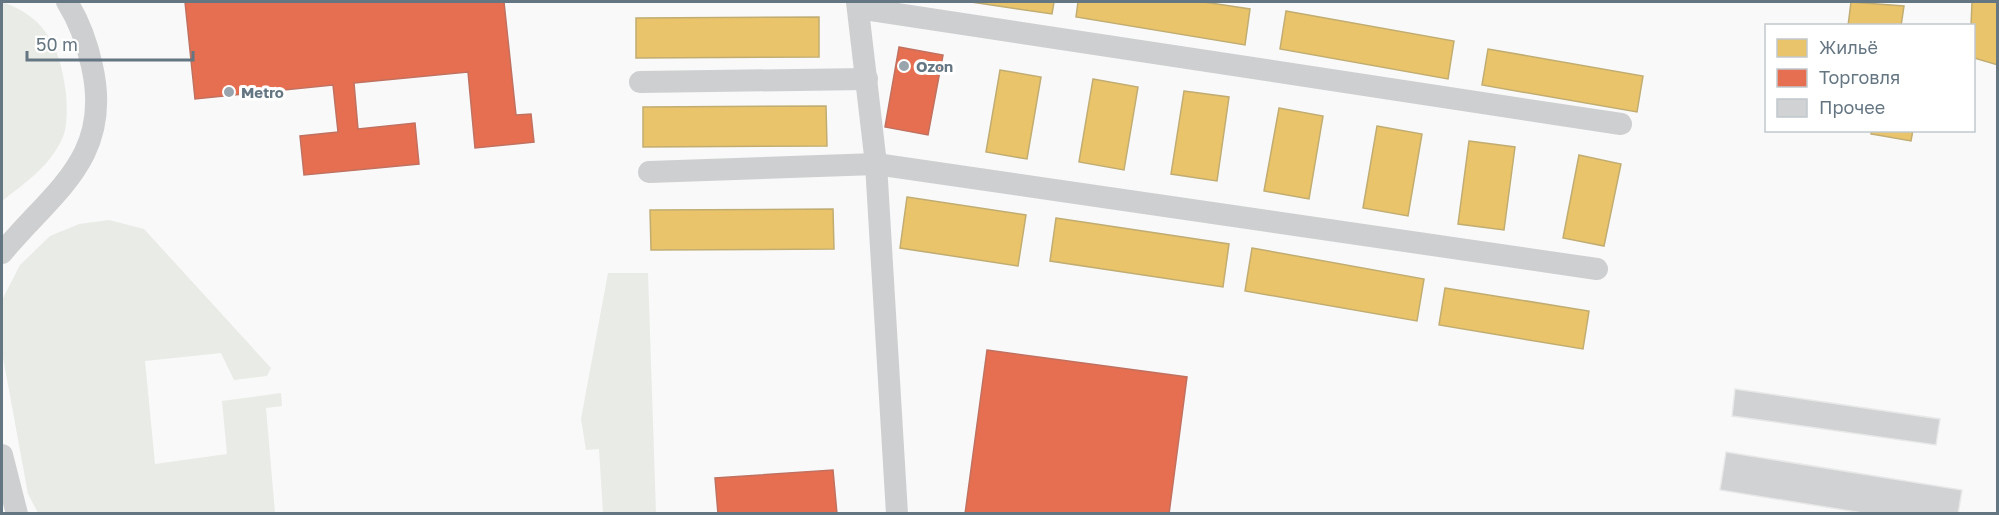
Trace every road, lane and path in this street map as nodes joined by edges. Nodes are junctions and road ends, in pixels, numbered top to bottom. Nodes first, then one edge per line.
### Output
1 (67, 2) edge
2 (858, 5) edge
3 (867, 80) junction
4 (640, 82) dead end
5 (1622, 124) dead end
6 (876, 164) junction
7 (649, 172) dead end
8 (48, 201) junction
9 (2, 232) edge
10 (2, 254) edge
11 (1597, 269) dead end
12 (2, 455) edge
13 (17, 513) edge
14 (897, 513) edge

1 - 8 street
2 - 3 street
2 - 5 street
3 - 4 street
3 - 6 street
6 - 7 street
6 - 11 street
6 - 14 street
8 - 9 street
8 - 10 street
12 - 13 street

